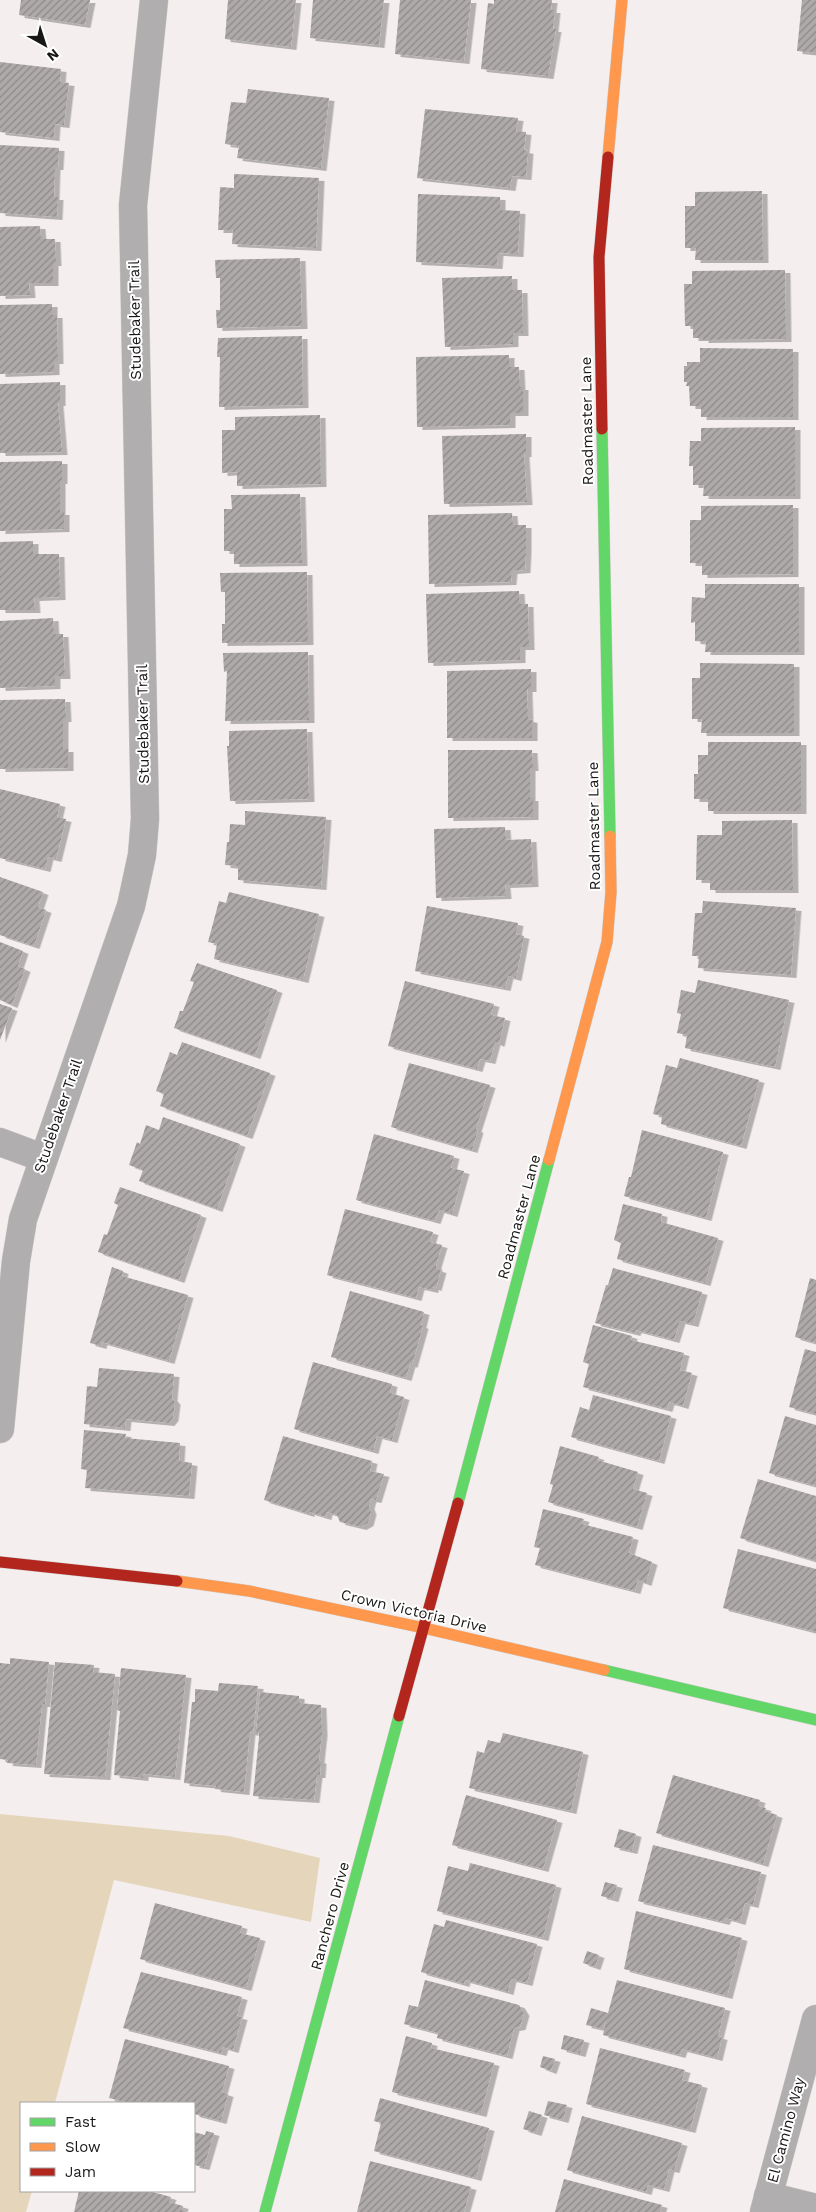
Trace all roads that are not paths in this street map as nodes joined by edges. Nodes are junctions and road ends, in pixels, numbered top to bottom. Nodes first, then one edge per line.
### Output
1 (154, 0) edge
2 (622, 0) edge
3 (0, 1142) edge
4 (43, 1158) junction
5 (0, 1429) edge
6 (0, 1562) edge
7 (424, 1628) junction
8 (816, 1720) edge
9 (816, 2018) edge
10 (766, 2204) edge
11 (816, 2208) edge
12 (266, 2212) edge

1 - 4 street, Studebaker Trail
2 - 7 street, Roadmaster Lane
3 - 4 street
4 - 5 street, Studebaker Trail
6 - 7 street, Crown Victoria Drive
7 - 8 street, Crown Victoria Drive
7 - 12 street, Ranchero Drive
9 - 10 street, El Camino Way
10 - 11 street

